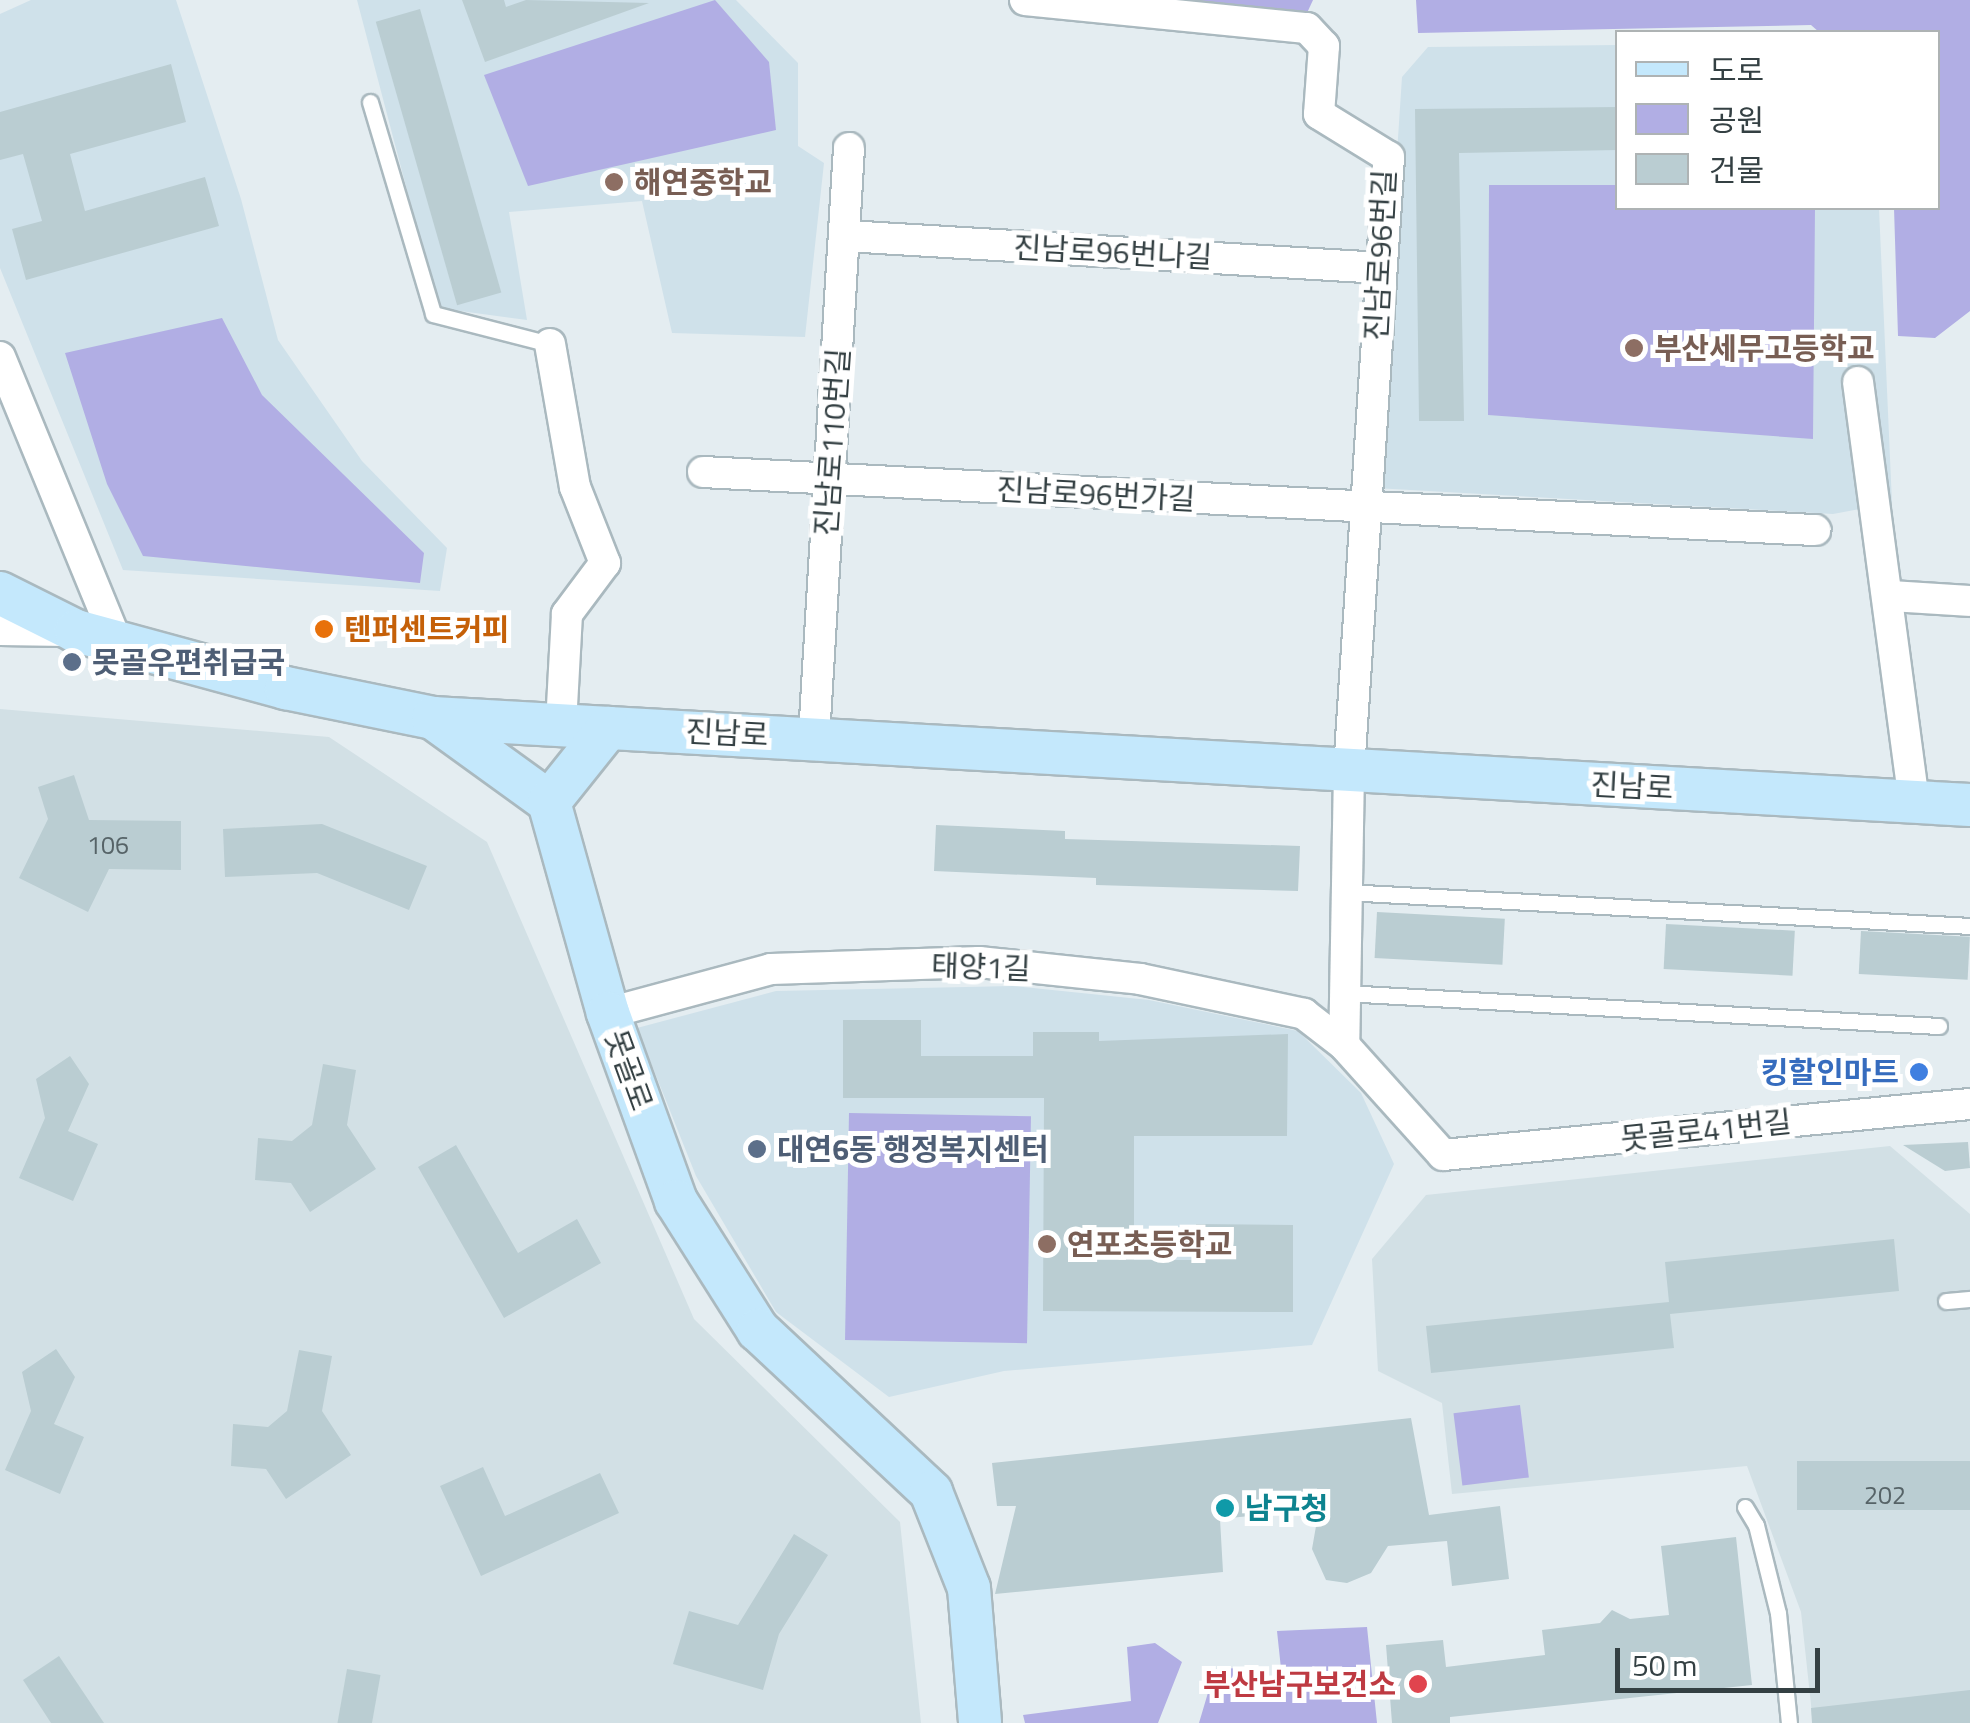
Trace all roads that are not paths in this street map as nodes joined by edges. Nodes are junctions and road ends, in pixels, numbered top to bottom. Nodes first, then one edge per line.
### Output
1 (1026, 0) edge
2 (370, 102) dead end
3 (850, 148) dead end
4 (846, 236) junction
5 (1381, 268) junction
6 (550, 344) joint
7 (0, 357) edge
8 (1858, 382) dead end
9 (703, 472) dead end
10 (830, 479) junction
11 (1363, 508) junction
12 (1815, 530) dead end
13 (0, 592) edge
14 (1890, 596) junction
15 (1970, 601) edge
16 (0, 630) edge
17 (96, 634) junction
18 (433, 718) junction
19 (560, 725) junction
20 (608, 728) junction
21 (814, 737) junction
22 (1349, 770) junction
23 (1914, 801) junction
24 (549, 802) junction
25 (1970, 806) edge
26 (1345, 892) junction
27 (1970, 926) edge
28 (1343, 993) junction
29 (608, 1013) junction
30 (1939, 1026) dead end
31 (1344, 1046) junction
32 (1970, 1104) edge
33 (1970, 1299) edge
34 (1946, 1300) dead end
35 (1745, 1507) dead end
36 (980, 1723) edge
37 (1790, 1723) edge

1 - 5 street, 진남로96번길
2 - 6 lane
3 - 4 street, 진남로110번길
4 - 5 street, 진남로96번나길
4 - 10 street, 진남로110번길
5 - 11 street, 진남로96번길
6 - 19 street
7 - 17 street
8 - 14 street
9 - 10 street, 진남로96번가길
10 - 11 street, 진남로96번가길
10 - 21 street, 진남로110번길
11 - 12 street
11 - 22 street, 진남로96번길
13 - 17 main road, 진남로
14 - 15 street
14 - 23 street
16 - 17 street
17 - 18 main road, 진남로
18 - 19 main road, 진남로
18 - 24 main road
19 - 20 main road, 진남로
20 - 21 main road, 진남로
20 - 24 main road
21 - 22 main road, 진남로
22 - 23 main road, 진남로
22 - 26 street
23 - 25 main road, 진남로
24 - 29 main road, 못골로
26 - 27 lane
26 - 28 street
28 - 30 lane
28 - 31 street
29 - 31 street, 태양1길
29 - 36 main road, 못골로
31 - 32 street, 못골로41번길
33 - 34 lane
35 - 37 lane

